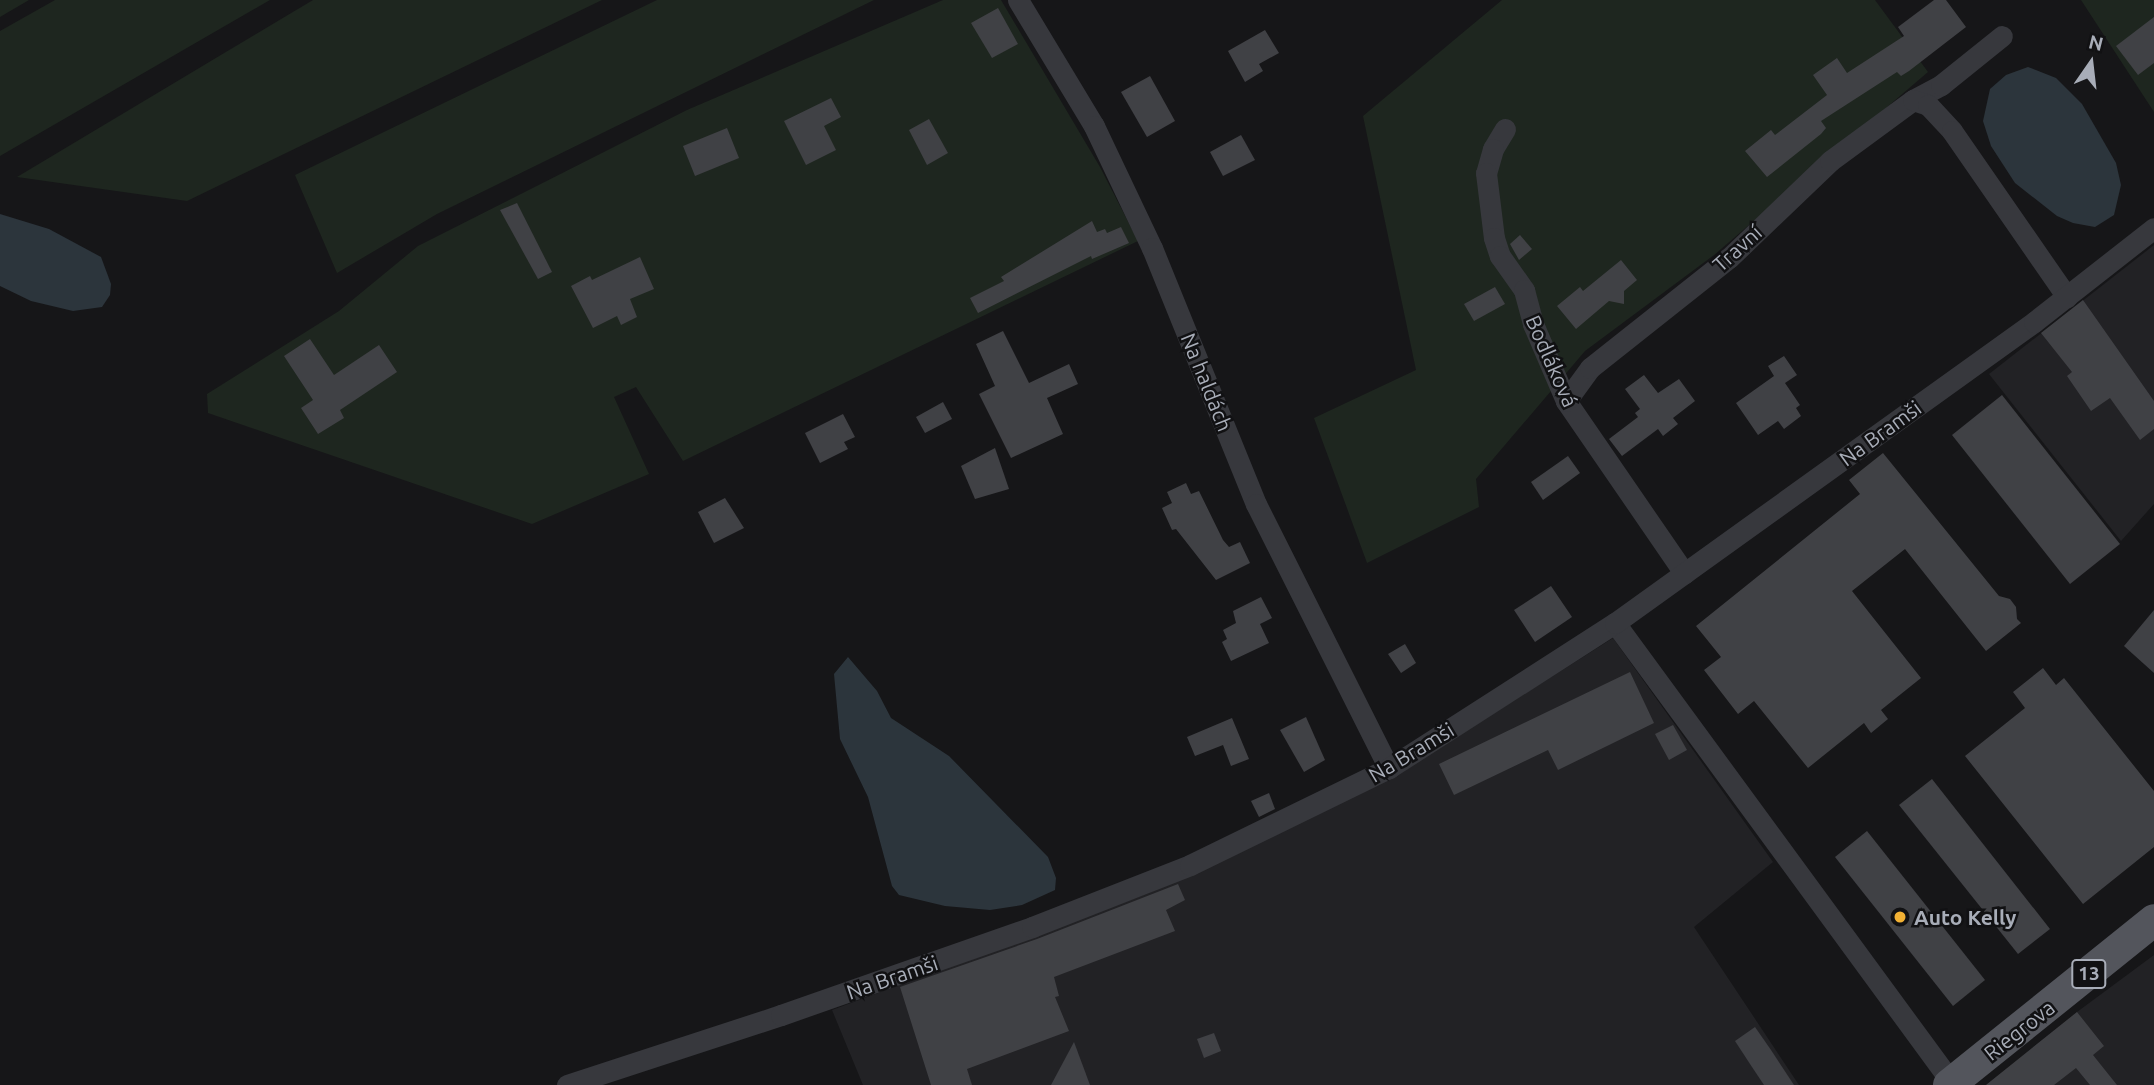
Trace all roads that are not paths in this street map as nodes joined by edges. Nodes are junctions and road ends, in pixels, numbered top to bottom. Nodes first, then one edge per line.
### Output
1 (1018, 0) edge
2 (2003, 36) dead end
3 (1913, 100) junction
4 (1505, 129) dead end
5 (2154, 228) edge
6 (2067, 297) junction
7 (1566, 401) junction
8 (1684, 573) junction
9 (1615, 623) junction
10 (1389, 768) junction
11 (2154, 920) edge
12 (1951, 1084) edge
13 (567, 1085) edge

1 - 10 street, Na haldách
2 - 3 street, Travní
3 - 6 street
3 - 7 street, Travní
4 - 7 street, Bodláková
5 - 6 street, Na Bramši
6 - 8 street, Na Bramši
7 - 8 street, Bodláková
8 - 9 street, Na Bramši
9 - 10 street, Na Bramši
9 - 12 street
10 - 13 street, Na Bramši
11 - 12 main road, Riegrova / 13

